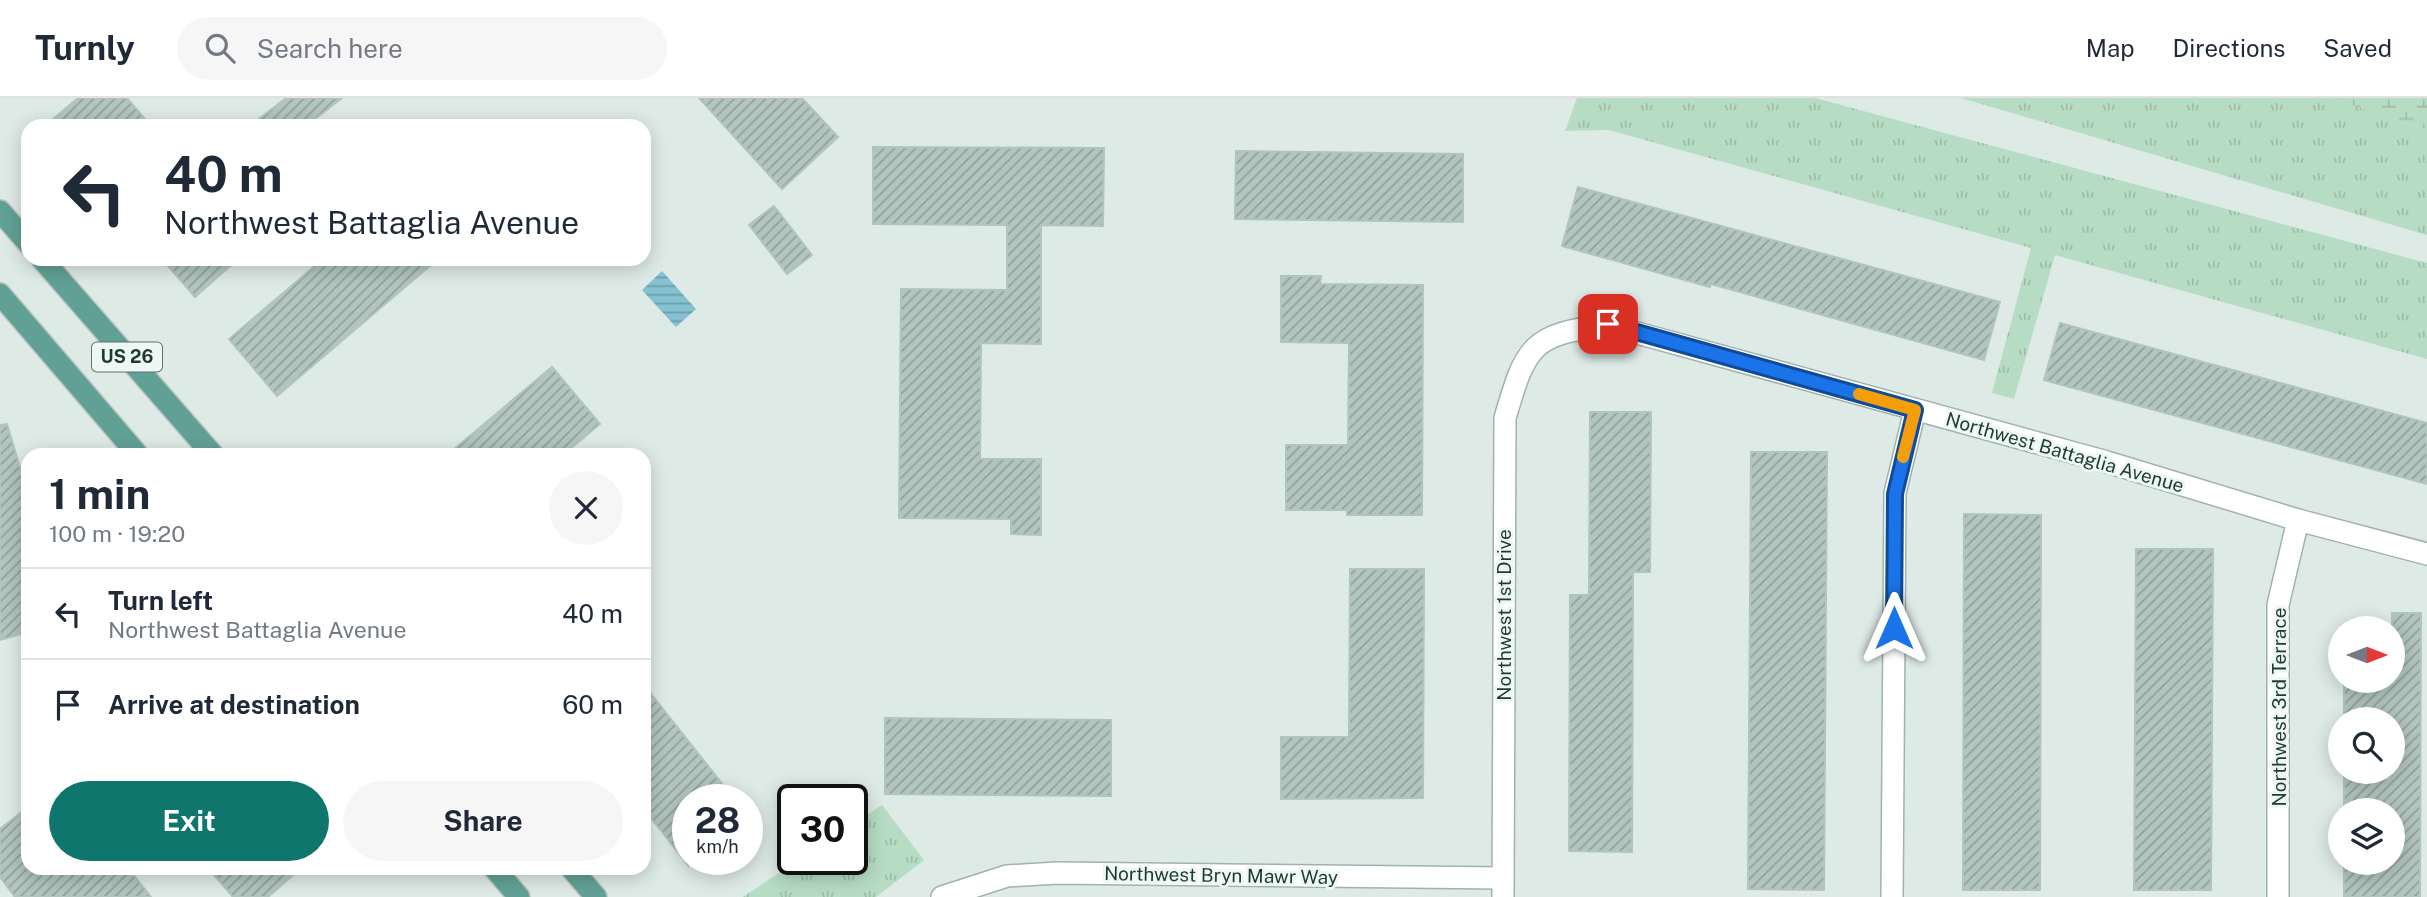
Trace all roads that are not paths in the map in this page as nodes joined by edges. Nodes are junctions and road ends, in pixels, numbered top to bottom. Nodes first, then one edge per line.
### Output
1 (0, 211) edge
2 (21, 235) edge
3 (48, 266) edge
4 (0, 294) edge
5 (1541, 341) joint
6 (1915, 410) junction
7 (132, 448) edge
8 (207, 448) edge
9 (2298, 520) junction
10 (2427, 554) edge
11 (500, 875) edge
12 (577, 875) edge
13 (1503, 887) edge
14 (519, 897) edge
15 (596, 897) edge
16 (942, 897) edge
17 (1892, 897) edge
18 (2278, 897) edge

1 - 2 main road
3 - 8 main road, US 26
4 - 7 main road, US 26
5 - 6 street, Northwest Battaglia Avenue
5 - 13 street, Northwest 1st Drive
6 - 9 street, Northwest Battaglia Avenue
6 - 17 street
9 - 10 street, Northwest Battaglia Avenue
9 - 18 street, Northwest 3rd Terrace
11 - 14 main road
12 - 15 main road
13 - 16 street, Northwest Bryn Mawr Way

